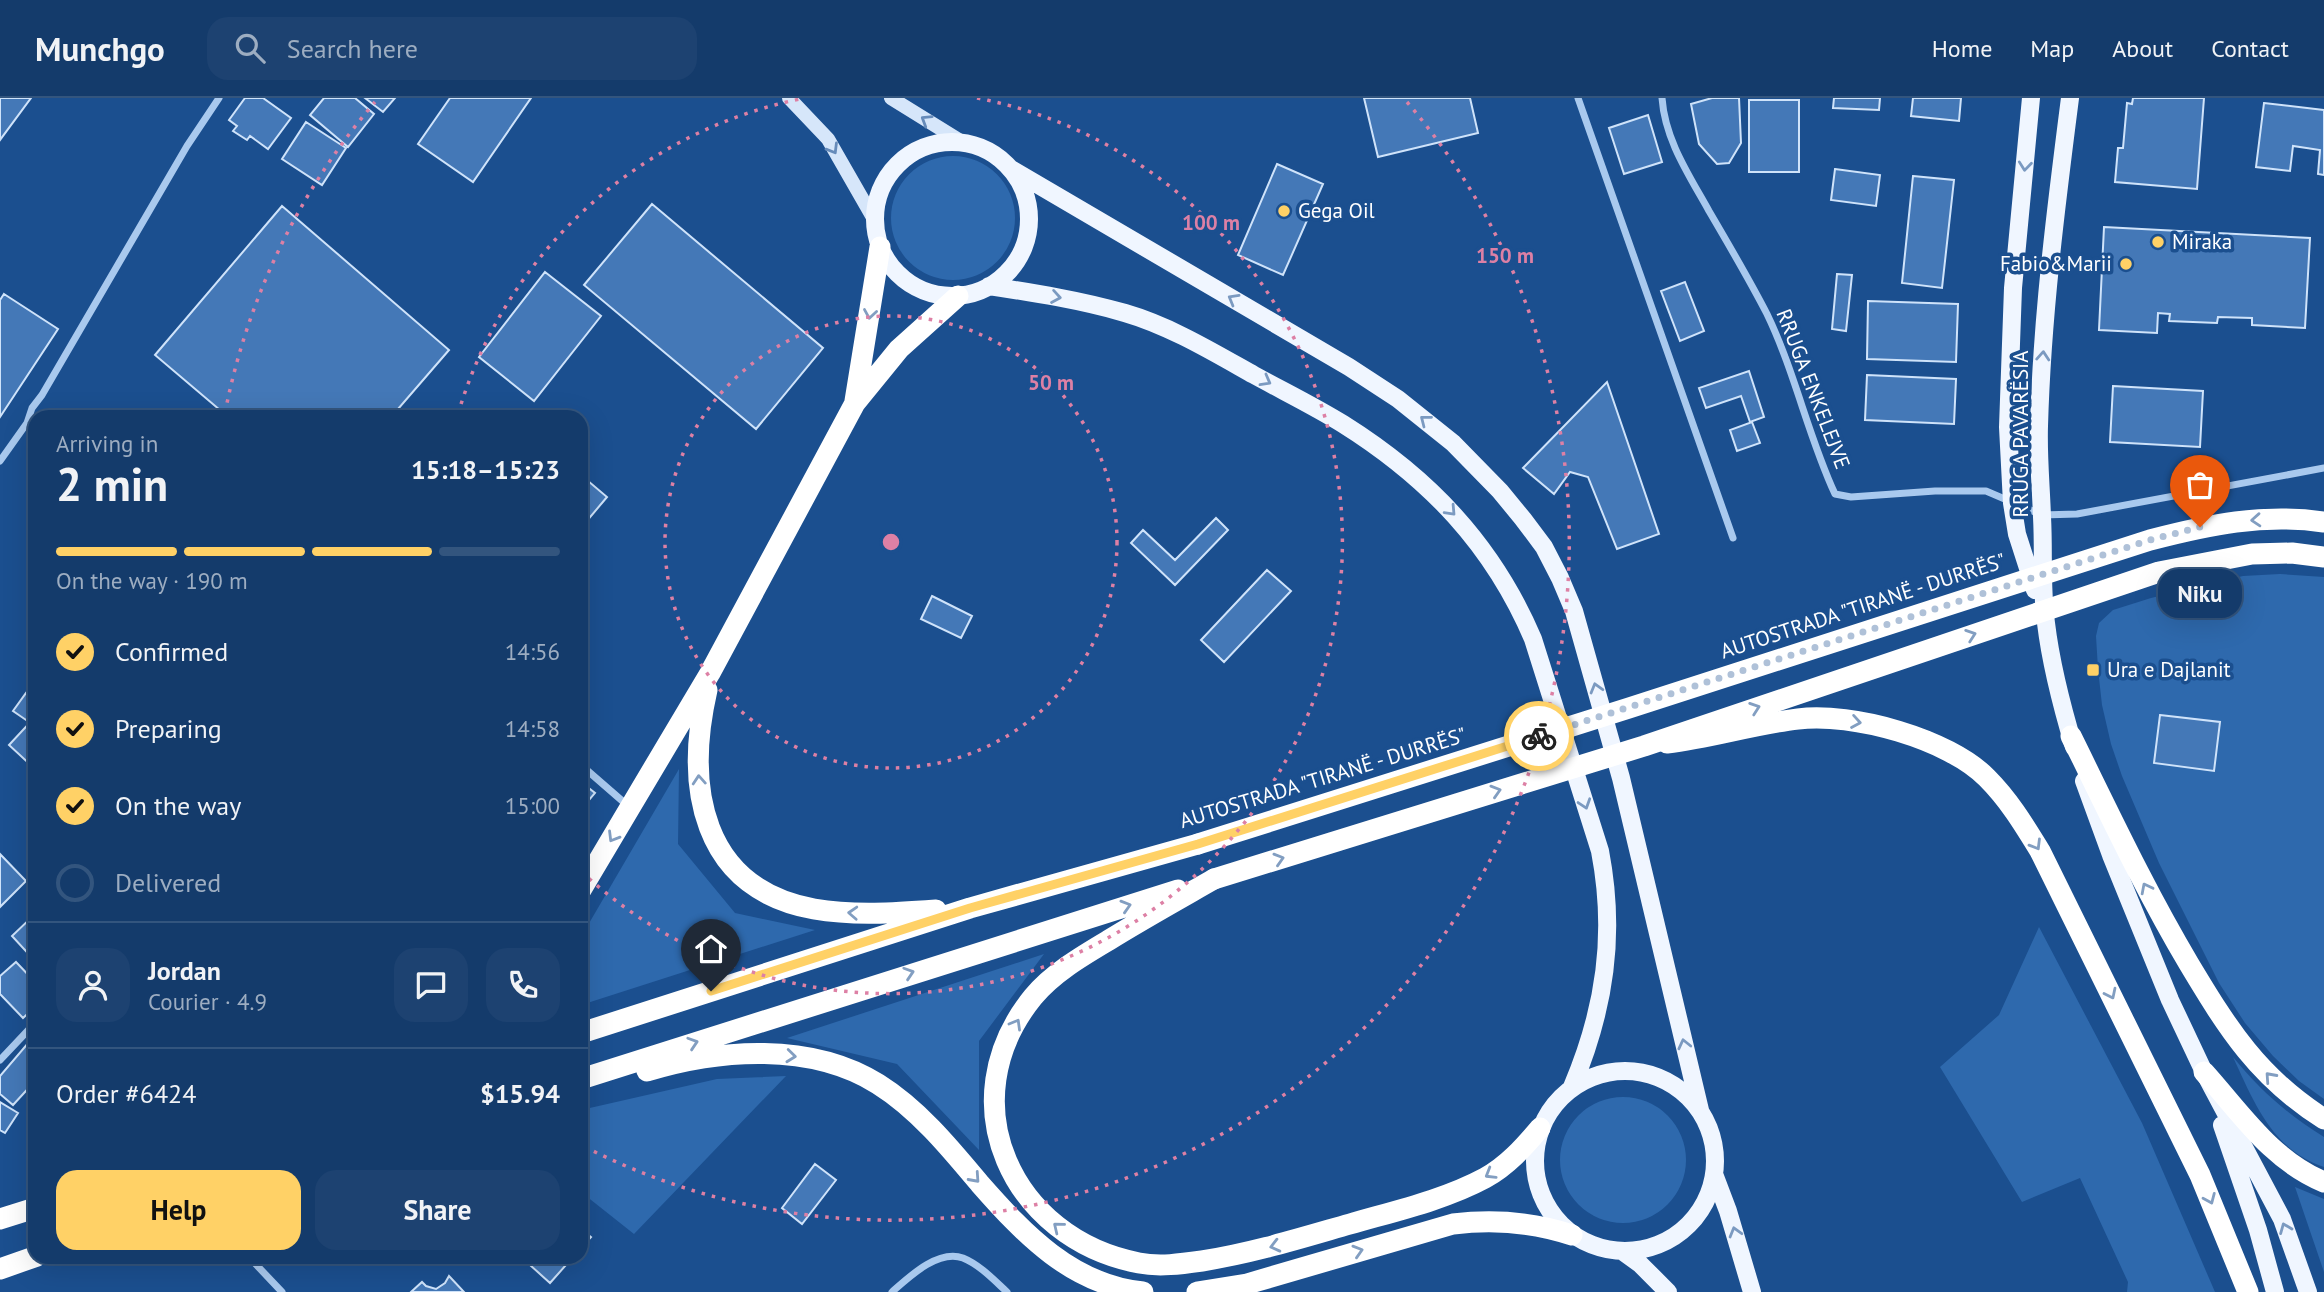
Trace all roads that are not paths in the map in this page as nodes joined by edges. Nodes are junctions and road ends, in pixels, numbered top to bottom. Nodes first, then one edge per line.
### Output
1 (219, 98) edge
2 (789, 98) edge
3 (891, 98) edge
4 (1578, 98) edge
5 (1662, 98) edge
6 (2031, 98) edge
7 (2070, 98) edge
8 (962, 142) junction
9 (1011, 169) junction
10 (875, 221) junction
11 (880, 247) junction
12 (989, 286) junction
13 (958, 296) junction
14 (855, 403) junction
15 (31, 410) edge
16 (28, 421) edge
17 (0, 461) edge
18 (2324, 468) edge
19 (2012, 503) junction
20 (2042, 515) junction
21 (2324, 522) edge
22 (1733, 538) dead end
23 (2324, 557) edge
24 (2045, 620) junction
25 (710, 673) junction
26 (2071, 736) junction
27 (1644, 746) junction
28 (588, 771) edge
29 (630, 808) junction
30 (588, 878) edge
31 (1214, 879) junction
32 (970, 908) junction
33 (28, 1030) edge
34 (588, 1031) edge
35 (0, 1060) edge
36 (2204, 1072) junction
37 (588, 1077) edge
38 (1572, 1087) junction
39 (588, 1089) edge
40 (1700, 1110) junction
41 (2324, 1119) edge
42 (1540, 1129) junction
43 (1714, 1174) junction
44 (2324, 1182) edge
45 (28, 1210) edge
46 (0, 1219) edge
47 (1572, 1235) junction
48 (1622, 1251) junction
49 (28, 1259) edge
50 (256, 1264) edge
51 (0, 1269) edge
52 (282, 1292) edge
53 (892, 1292) edge
54 (1007, 1292) edge
55 (1143, 1292) edge
56 (1197, 1292) edge
57 (1668, 1292) edge
58 (1752, 1292) edge
59 (2248, 1292) edge
60 (2275, 1292) edge
61 (2308, 1292) edge

1 - 15 street
2 -> 10 main road
8 -> 3 main road
4 - 22 street
5 - 19 street, RRUGA ENKELEJVE
6 -> 19 main road, RRUGA PAVARËSIA
20 -> 7 main road, RRUGA PAVARËSIA
8 - 9 main road
8 - 10 main road
9 - 12 main road
40 -> 9 main road
10 - 11 main road
11 - 13 main road
11 -> 14 highway
12 - 13 main road
12 -> 38 main road
13 - 14 highway
14 - 25 highway
16 - 17 street
18 - 20 street
19 - 20 street
19 - 24 main road, RRUGA PAVARËSIA
20 - 24 main road, RRUGA PAVARËSIA
21 -> 32 highway, AUTOSTRADA "TIRANË - DURRËS", bridge
27 -> 23 highway, bridge
24 - 26 main road
25 - 29 highway
32 -> 25 highway
26 - 36 main road
41 -> 26 highway
31 -> 27 highway, bridge
27 -> 59 highway, bridge
28 - 29 street
29 -> 30 highway
37 -> 31 highway
42 -> 31 highway
32 - 34 highway, AUTOSTRADA "TIRANË - DURRËS"
33 - 35 street
36 - 44 highway
36 - 60 main road
61 -> 36 main road
38 - 40 main road
38 - 42 main road
39 -> 55 highway
40 - 43 main road
42 - 47 main road
43 - 48 main road
58 -> 43 main road
45 - 46 highway
47 - 48 main road
56 -> 47 highway
48 - 57 main road
49 - 51 highway
50 - 52 street
53 - 54 street

